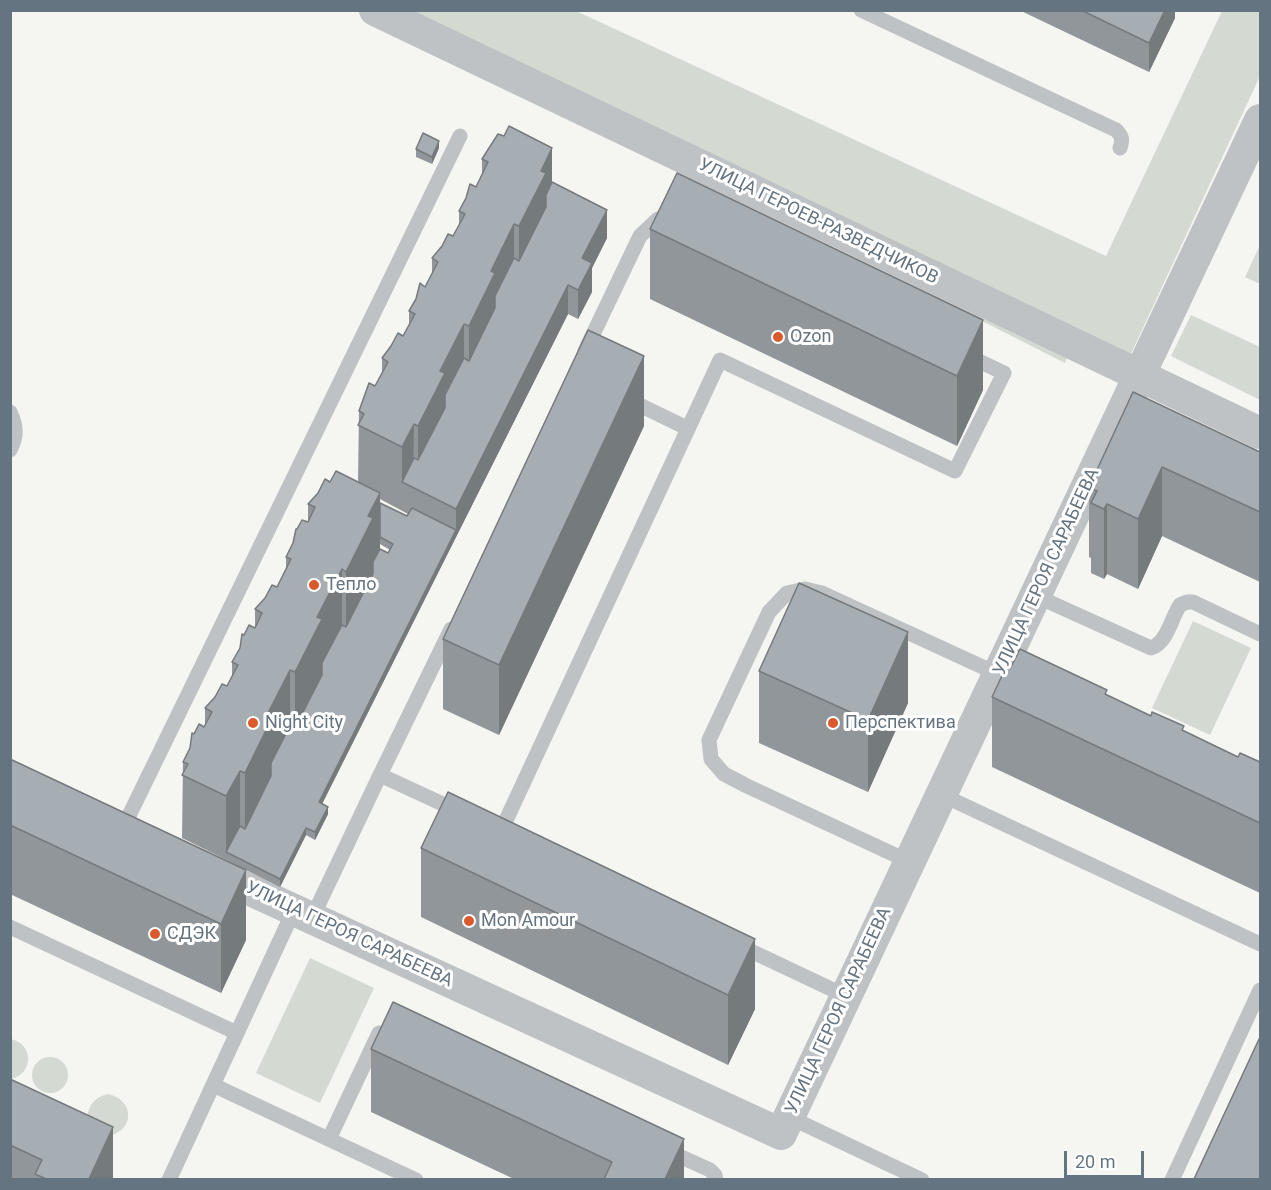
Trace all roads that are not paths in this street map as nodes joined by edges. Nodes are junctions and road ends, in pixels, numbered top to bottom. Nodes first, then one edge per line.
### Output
1 (375, 10) edge
2 (861, 10) edge
3 (1260, 120) edge
4 (460, 136) dead end
5 (1120, 148) dead end
6 (687, 222) edge
7 (951, 348) edge
8 (579, 363) edge
9 (1140, 375) junction
10 (615, 393) edge
11 (10, 412) edge
12 (687, 428) junction
13 (1260, 433) edge
14 (10, 450) edge
15 (1036, 596) junction
16 (457, 617) edge
17 (1260, 634) edge
18 (1006, 666) junction
19 (380, 775) junction
20 (942, 795) junction
21 (122, 830) edge
22 (183, 859) edge
23 (910, 862) junction
24 (303, 914) junction
25 (10, 927) edge
26 (727, 940) edge
27 (1260, 944) edge
28 (1260, 990) edge
29 (846, 996) junction
30 (394, 1023) edge
31 (237, 1033) junction
32 (213, 1085) junction
33 (789, 1117) junction
34 (329, 1139) junction
35 (655, 1145) edge
36 (169, 1179) edge
37 (416, 1179) edge
38 (716, 1179) edge
39 (922, 1179) edge
40 (1172, 1179) edge

1 - 9 street, УЛИЦА ГЕРОЕВ-РАЗВЕДЧИКОВ
2 - 5 lane
3 - 9 street, УЛИЦА ГЕРОЯ САРАБЕЕВА
4 - 21 lane
6 - 8 lane
7 - 12 lane
9 - 13 street, УЛИЦА ГЕРОЕВ-РАЗВЕДЧИКОВ
9 - 15 street, УЛИЦА ГЕРОЯ САРАБЕЕВА
10 - 12 lane
11 - 14 lane
12 - 19 lane
15 - 17 lane
15 - 18 street, УЛИЦА ГЕРОЯ САРАБЕЕВА
16 - 19 lane
18 - 20 street, УЛИЦА ГЕРОЯ САРАБЕЕВА
18 - 23 lane
19 - 24 lane
20 - 23 street, УЛИЦА ГЕРОЯ САРАБЕЕВА
20 - 27 lane
22 - 24 street, УЛИЦА ГЕРОЯ САРАБЕЕВА
23 - 29 street, УЛИЦА ГЕРОЯ САРАБЕЕВА
24 - 31 lane
24 - 33 street, УЛИЦА ГЕРОЯ САРАБЕЕВА
25 - 31 lane
26 - 29 lane
28 - 40 lane
29 - 33 street, УЛИЦА ГЕРОЯ САРАБЕЕВА
30 - 34 lane
31 - 32 lane
32 - 34 lane
32 - 36 lane
33 - 39 lane
34 - 37 lane
35 - 38 lane

